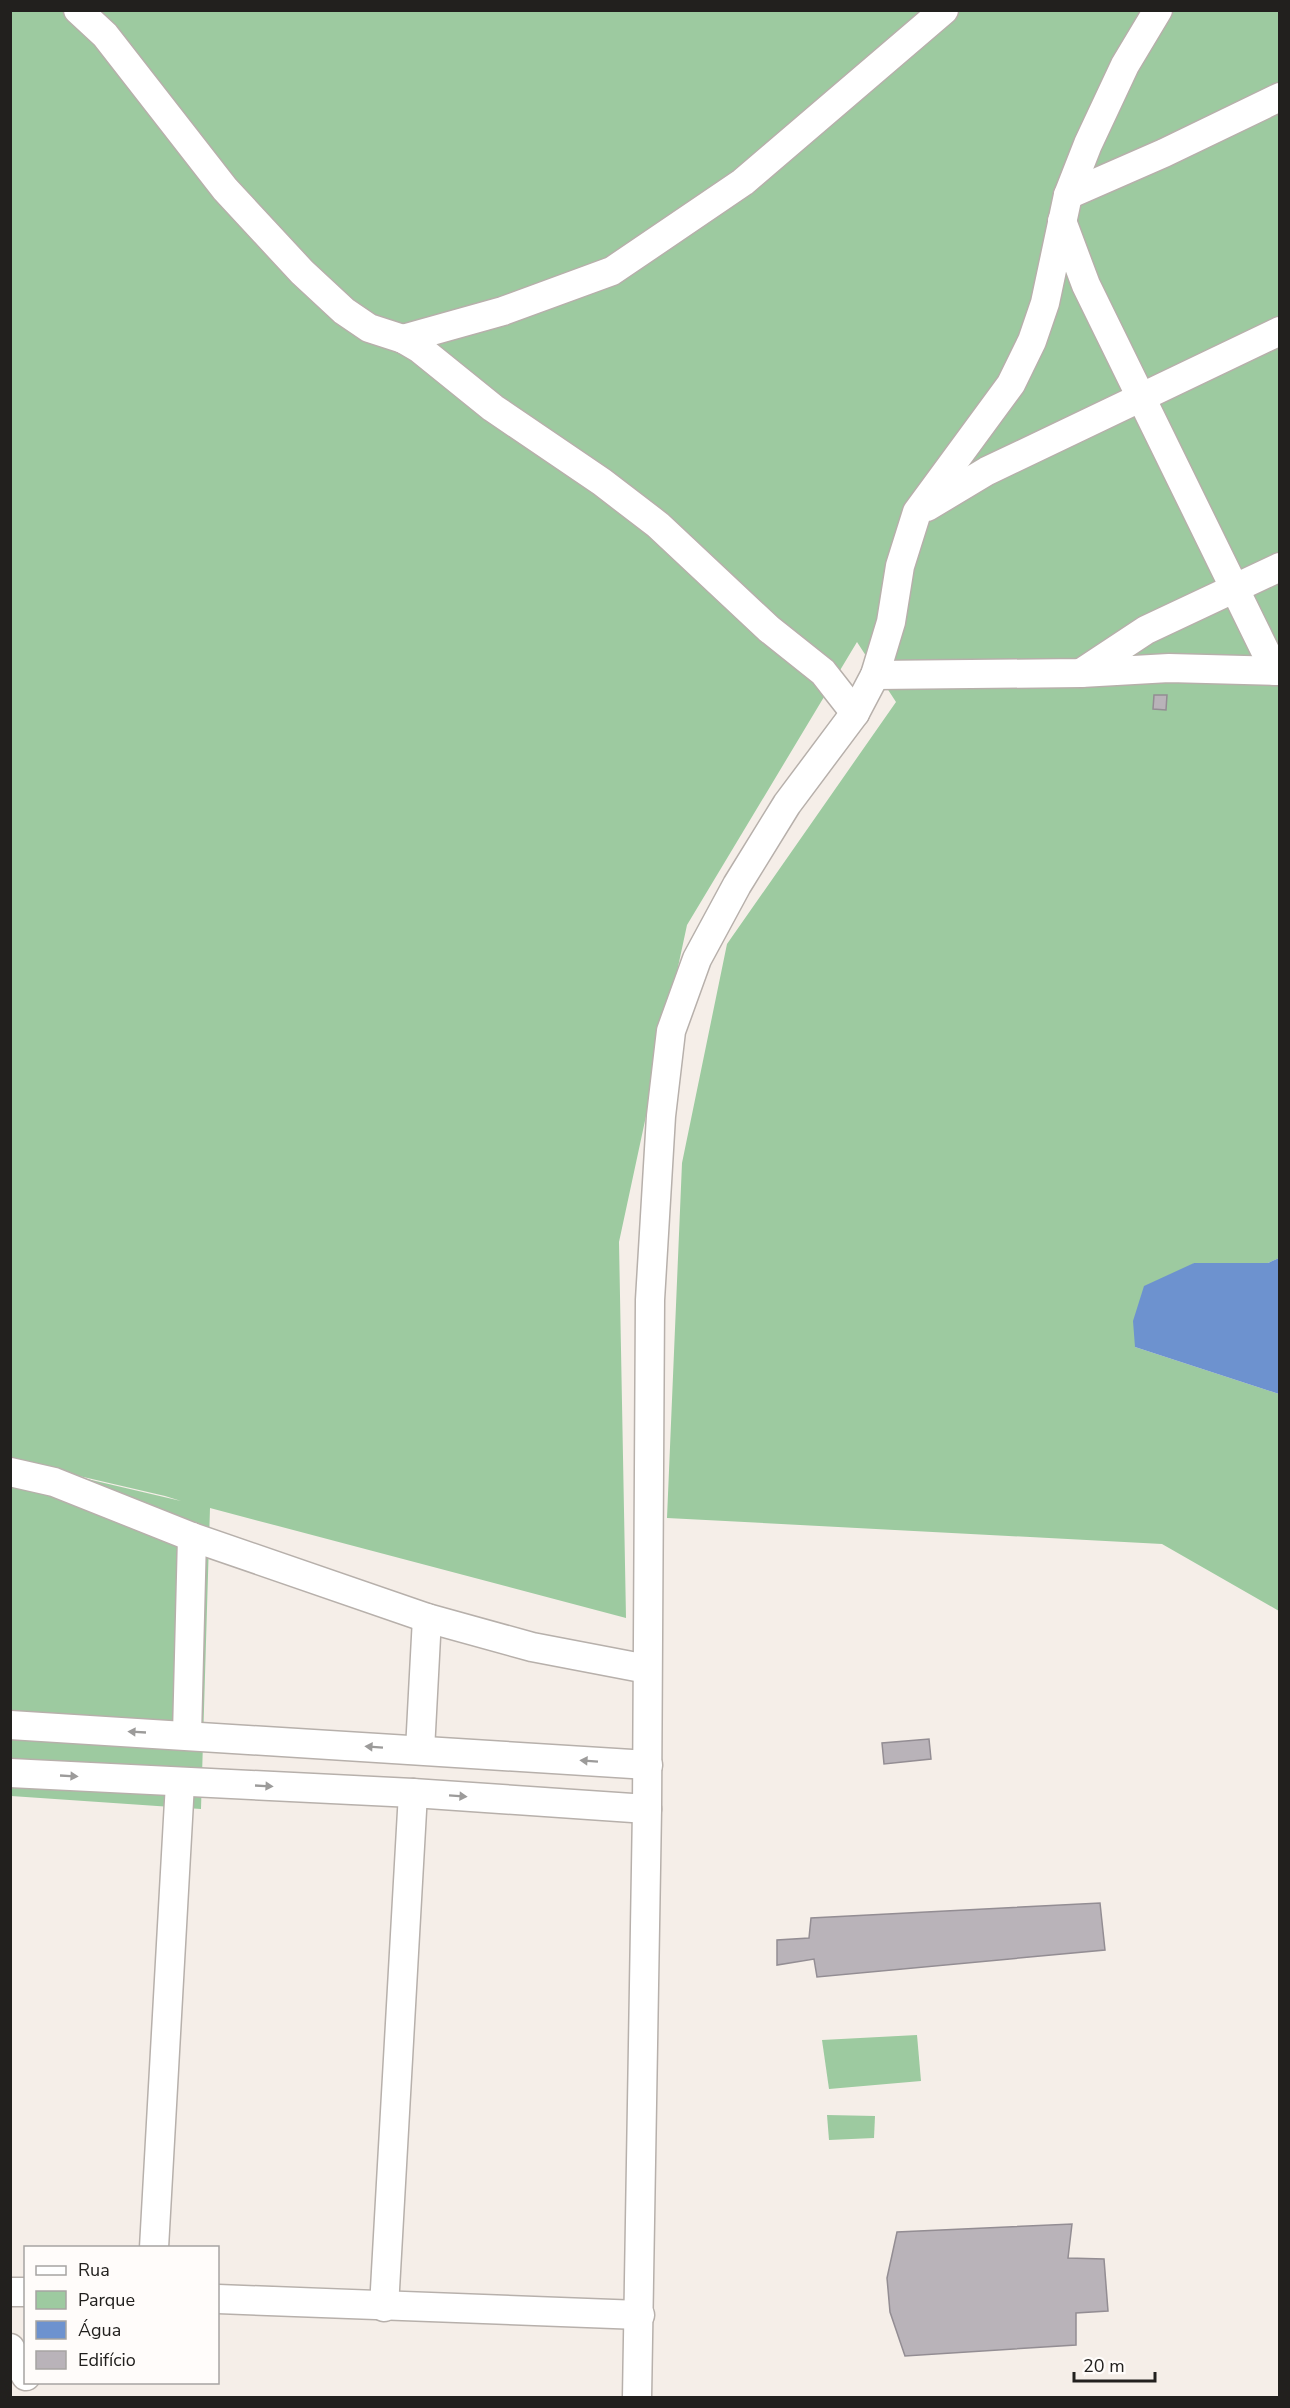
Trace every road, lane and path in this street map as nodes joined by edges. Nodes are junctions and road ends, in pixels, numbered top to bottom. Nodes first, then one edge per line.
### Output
1 (78, 10) edge
2 (944, 10) edge
3 (1158, 10) edge
4 (1280, 97) edge
5 (1065, 208) junction
6 (1280, 331) edge
7 (403, 339) junction
8 (1142, 395) junction
9 (917, 512) junction
10 (1280, 567) edge
11 (1233, 589) junction
12 (1277, 671) edge
13 (1081, 673) junction
14 (875, 675) junction
15 (855, 713) junction
16 (10, 1472) edge
17 (192, 1537) junction
18 (427, 1617) junction
19 (647, 1669) junction
20 (10, 1725) edge
21 (187, 1735) junction
22 (420, 1750) junction
23 (648, 1765) junction
24 (10, 1773) edge
25 (180, 1783) junction
26 (413, 1793) junction
27 (647, 1809) junction
28 (154, 2246) edge
29 (219, 2299) edge
30 (384, 2307) junction
31 (640, 2315) junction
32 (10, 2348) edge
33 (24, 2372) edge
34 (637, 2397) edge

1 - 7 street
2 - 7 street
3 - 5 street
4 - 5 street
5 - 8 street
5 - 9 street
6 - 8 street
7 - 15 street
8 - 9 street
8 - 11 street
9 - 14 street
10 - 11 street
11 - 12 street
11 - 13 street
12 - 13 street
13 - 14 street
14 - 15 street
15 - 19 street
16 - 17 street
17 - 18 street
17 - 21 street
18 - 19 street
18 - 22 street
19 - 23 street
21 -> 20 street
22 -> 21 street
23 -> 22 street
23 - 27 street
24 -> 25 street
25 -> 26 street
25 - 28 street
26 -> 27 street
26 - 30 street
27 - 31 street
29 - 30 street
30 - 31 street
31 - 34 street
32 - 33 street

